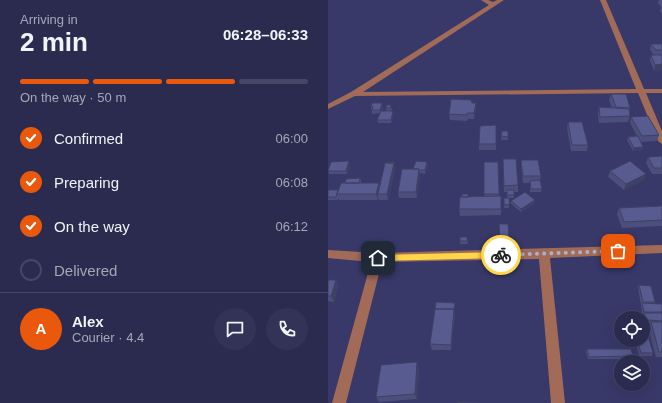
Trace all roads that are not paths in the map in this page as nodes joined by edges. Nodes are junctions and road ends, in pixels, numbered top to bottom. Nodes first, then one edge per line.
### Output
1 (484, 0) edge
2 (501, 0) edge
3 (603, 0) edge
4 (494, 5) junction
5 (640, 91) junction
6 (662, 91) edge
7 (354, 94) junction
8 (329, 106) edge
9 (662, 141) edge
10 (662, 249) edge
11 (328, 254) edge
12 (544, 254) junction
13 (378, 258) junction
14 (338, 403) edge
15 (558, 403) edge

1 - 4 street
2 - 4 street
3 - 5 street
4 - 7 street
5 - 6 street
5 - 7 street
5 - 9 street
7 - 8 street
10 - 12 street
11 - 13 street
12 - 13 street
12 - 15 street
13 - 14 street

